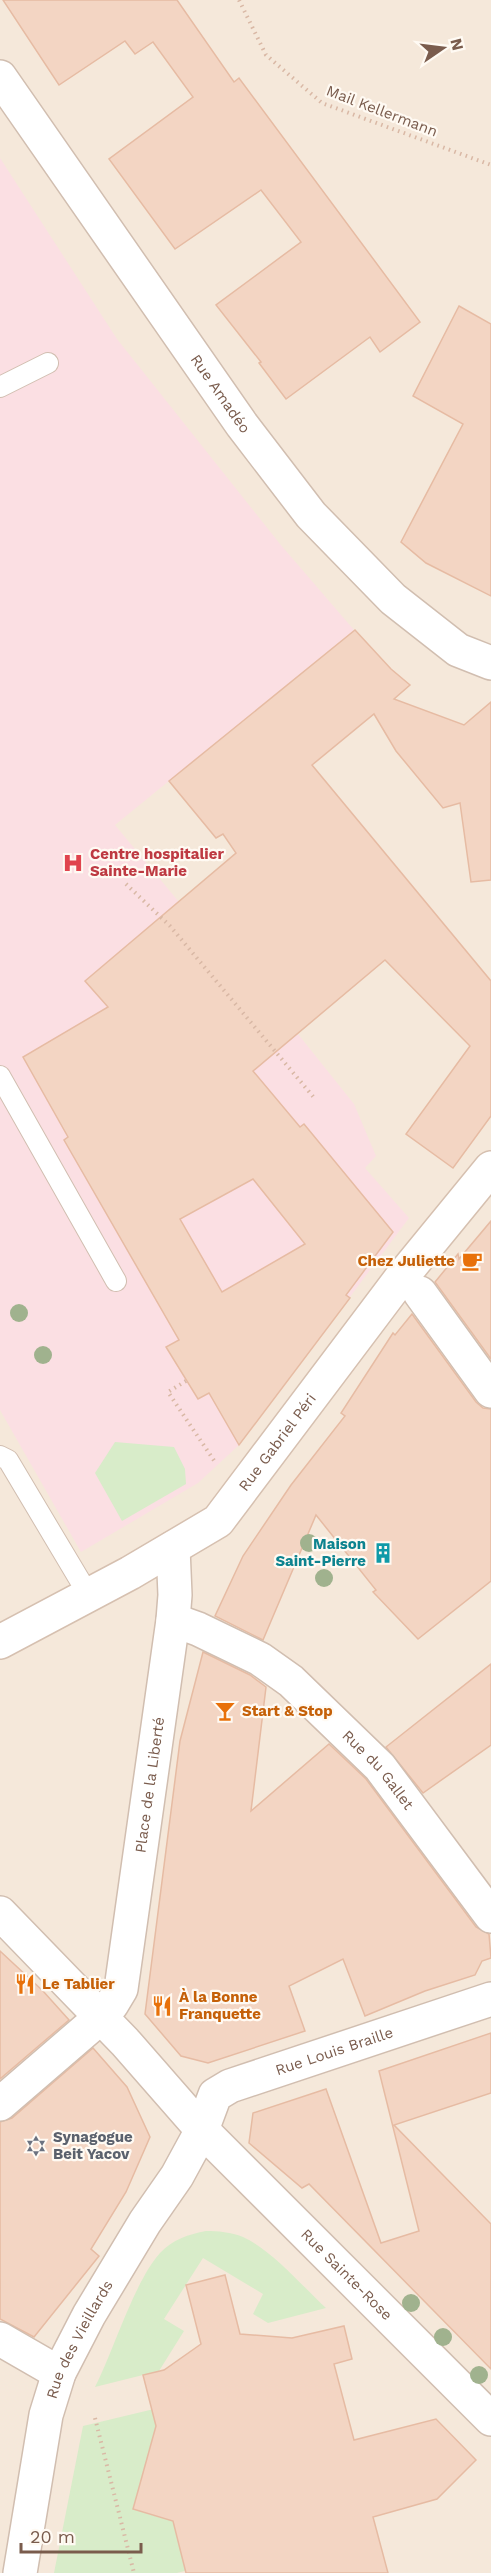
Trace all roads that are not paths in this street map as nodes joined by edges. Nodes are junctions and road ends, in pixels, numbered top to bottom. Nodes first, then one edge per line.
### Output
1 (0, 77) edge
2 (48, 363) dead end
3 (0, 387) edge
4 (491, 663) edge
5 (0, 1076) edge
6 (491, 1168) edge
7 (116, 1281) dead end
8 (410, 1286) junction
9 (491, 1391) edge
10 (491, 1402) edge
11 (0, 1456) edge
12 (173, 1548) junction
13 (88, 1594) junction
14 (188, 1620) junction
15 (0, 1642) edge
16 (491, 1900) edge
17 (0, 1913) edge
18 (491, 1916) edge
19 (491, 1999) edge
20 (101, 2017) junction
21 (0, 2104) edge
22 (202, 2130) junction
23 (0, 2339) edge
24 (59, 2373) junction
25 (491, 2419) edge
26 (20, 2573) edge

1 - 4 street, Rue Amadéo
2 - 3 lane
5 - 7 lane
6 - 8 street, Rue Gabriel Péri
8 - 9 street
8 - 10 lane
8 - 12 street, Rue Gabriel Péri
11 - 13 lane
12 - 13 street, Rue Gabriel Péri
12 - 14 street, Place de la Liberté
13 - 15 street, Rue Gabriel Péri
14 - 16 street
14 - 18 street, Rue du Gallet
14 - 20 street, Place de la Liberté
17 - 20 street
19 - 22 street, Rue Louis Braille
20 - 21 street, Place de la Liberté
20 - 22 street
22 - 24 street, Rue des Vieillards
22 - 25 street, Rue Sainte-Rose
23 - 24 street
24 - 26 street, Rue des Vieillards

